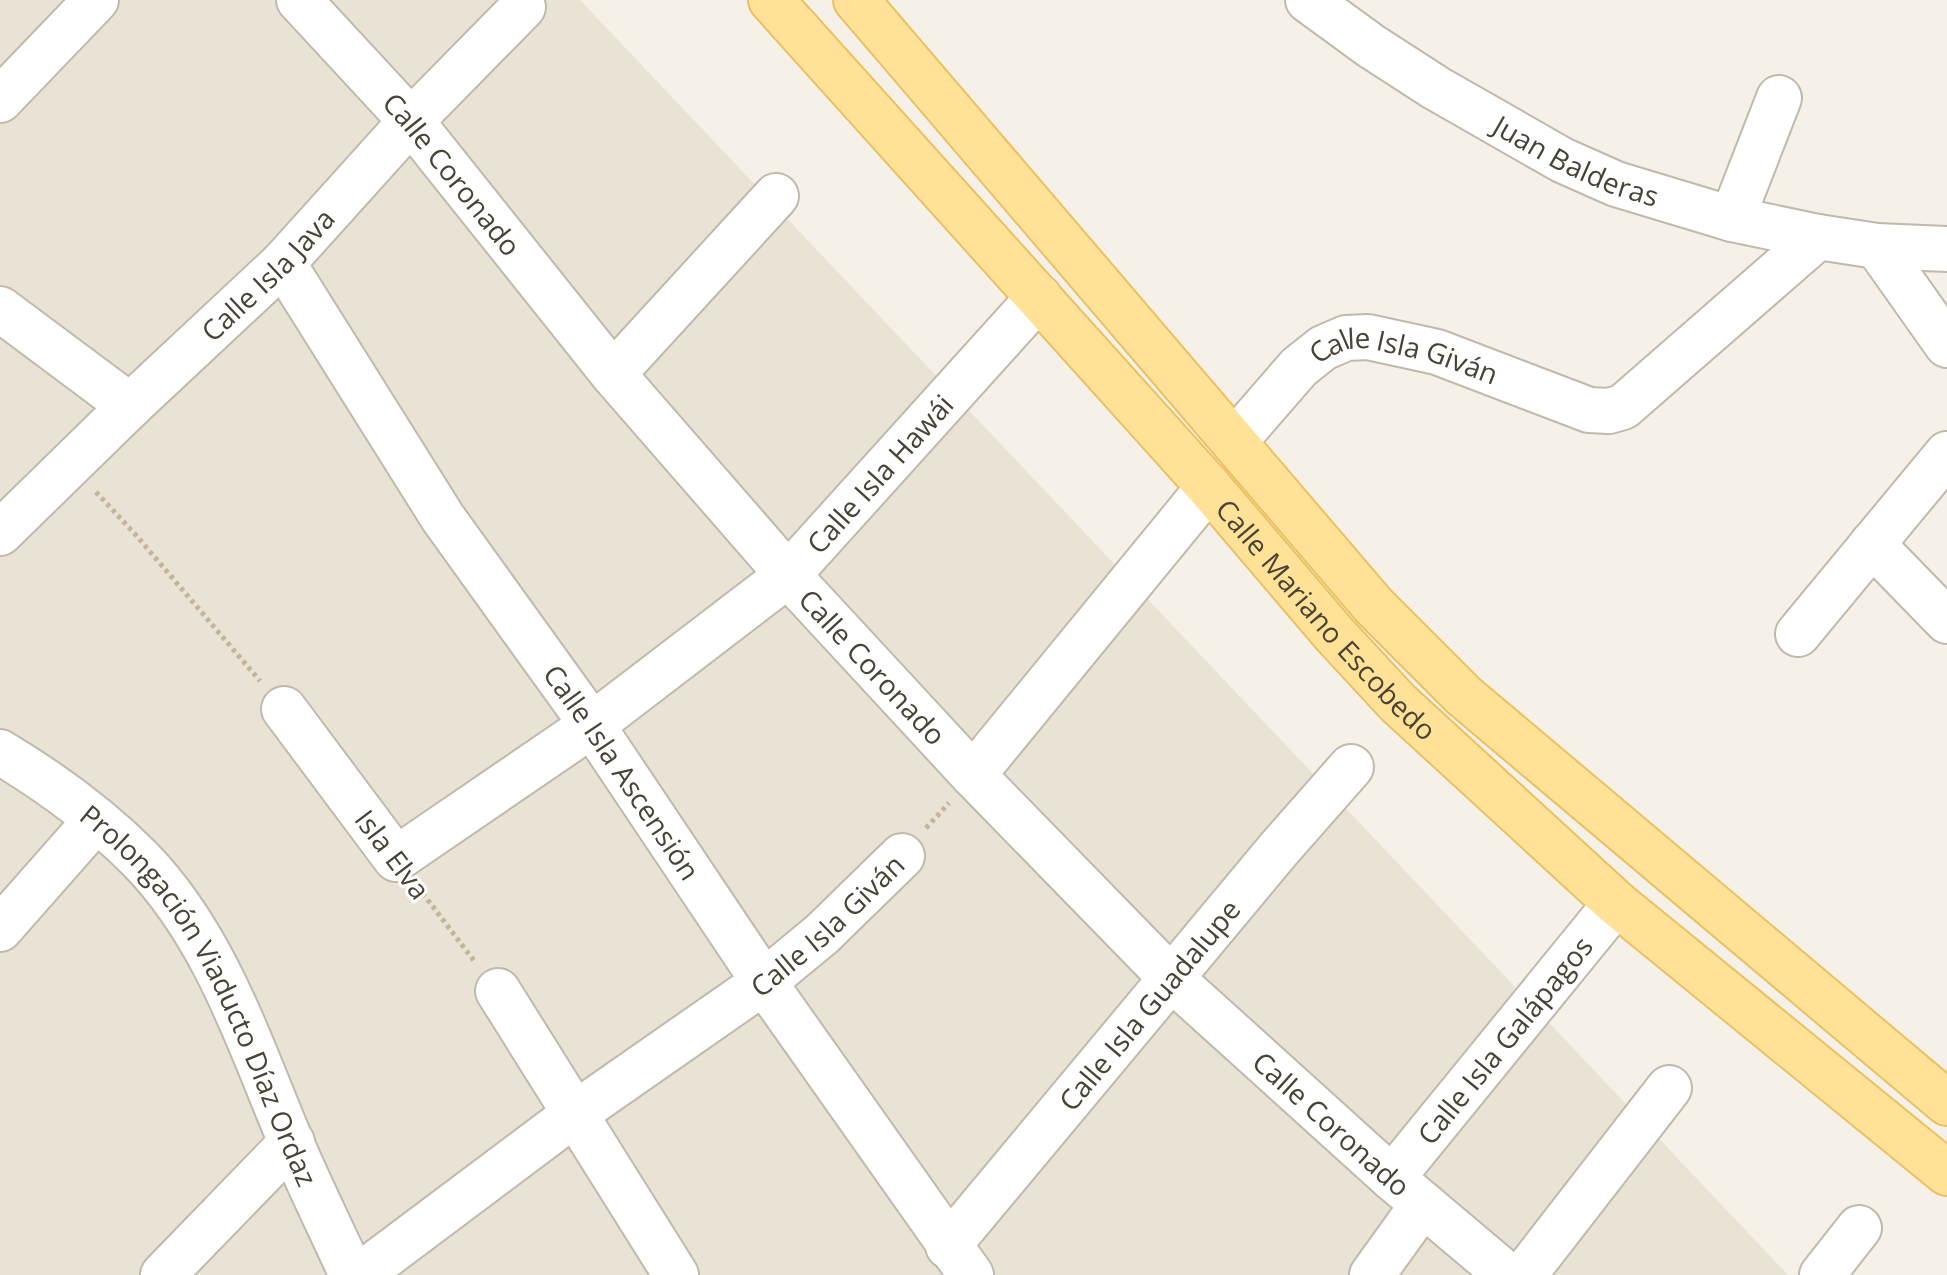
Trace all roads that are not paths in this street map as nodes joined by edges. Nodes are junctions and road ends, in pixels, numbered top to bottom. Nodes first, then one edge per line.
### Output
1 (96, 0) edge
2 (299, 0) edge
3 (771, 0) edge
4 (856, 0) edge
5 (1308, 0) edge
6 (523, 7) dead end
7 (1779, 98) dead end
8 (0, 100) edge
9 (411, 121) junction
10 (776, 196) dead end
11 (1732, 219) junction
12 (1818, 237) junction
13 (1877, 246) junction
14 (1947, 249) edge
15 (283, 263) junction
16 (1039, 297) junction
17 (0, 309) edge
18 (1947, 345) edge
19 (613, 374) junction
20 (130, 406) junction
21 (1234, 442) junction
22 (1947, 454) edge
23 (1209, 487) junction
24 (0, 533) edge
25 (1872, 544) junction
26 (788, 575) junction
27 (1947, 621) edge
28 (1798, 634) dead end
29 (284, 709) road end
30 (592, 725) junction
31 (0, 752) edge
32 (1351, 767) dead end
33 (973, 775) junction
34 (96, 820) junction
35 (902, 856) road end
36 (396, 859) joint
37 (1616, 903) junction
38 (0, 929) edge
39 (1172, 979) junction
40 (764, 982) junction
41 (498, 991) road end
42 (1669, 1088) dead end
43 (1946, 1101) edge
44 (576, 1113) junction
45 (292, 1142) junction
46 (1947, 1173) edge
47 (1408, 1191) junction
48 (1859, 1228) dead end
49 (960, 1260) edge
50 (163, 1275) edge
51 (352, 1275) edge
52 (360, 1275) edge
53 (676, 1275) edge
54 (1372, 1275) edge
55 (1507, 1275) edge
56 (1524, 1275) edge
57 (1822, 1275) edge

1 - 8 street
2 - 9 street, Calle Coronado
3 - 16 main road, Calle Mariano Escobedo
4 - 21 main road, Calle Mariano Escobedo
5 - 11 street, Juan Balderas
6 - 9 street, Calle Isla Java
7 - 11 street
9 - 15 street, Calle Isla Java
9 - 19 street, Calle Coronado
10 - 19 street
11 - 12 street, Juan Balderas
12 - 13 street, Juan Balderas
12 - 21 street, Calle Isla Giván
13 - 14 street, Juan Balderas
13 - 18 street
15 - 20 street, Calle Isla Java
15 - 30 street, Calle Isla Ascensión
16 - 23 main road, Calle Mariano Escobedo
16 - 26 street, Calle Isla Hawái
17 - 20 street
19 - 26 street, Calle Coronado
20 - 24 street, Calle Isla Java
21 - 43 main road, Calle Mariano Escobedo
22 - 25 street
23 - 33 street
23 - 37 main road, Calle Mariano Escobedo
25 - 27 street
25 - 28 street
26 - 30 street, Calle Isla Hawái
26 - 33 street, Calle Coronado
29 - 36 street, Isla Elva
30 - 36 street, Calle Isla Hawái
30 - 40 street, Calle Isla Ascensión
31 - 34 street, Prolongación Viaducto Díaz Ordaz
32 - 39 street, Calle Isla Guadalupe
33 - 39 street, Calle Coronado
34 - 38 street
34 - 45 street, Prolongación Viaducto Díaz Ordaz
35 - 40 street, Calle Isla Giván
37 - 46 main road, Calle Mariano Escobedo
37 - 47 street, Calle Isla Galápagos
39 - 47 street, Calle Coronado
39 - 49 street, Calle Isla Guadalupe
40 - 44 street, Calle Isla Giván
40 - 49 street, Calle Isla Ascensión
41 - 44 street
42 - 56 street
44 - 52 street, Calle Isla Giván
44 - 53 street
45 - 50 street
45 - 51 street, Prolongación Viaducto Díaz Ordaz
47 - 54 street, Calle Isla Galápagos
47 - 55 street, Calle Coronado
48 - 57 street

